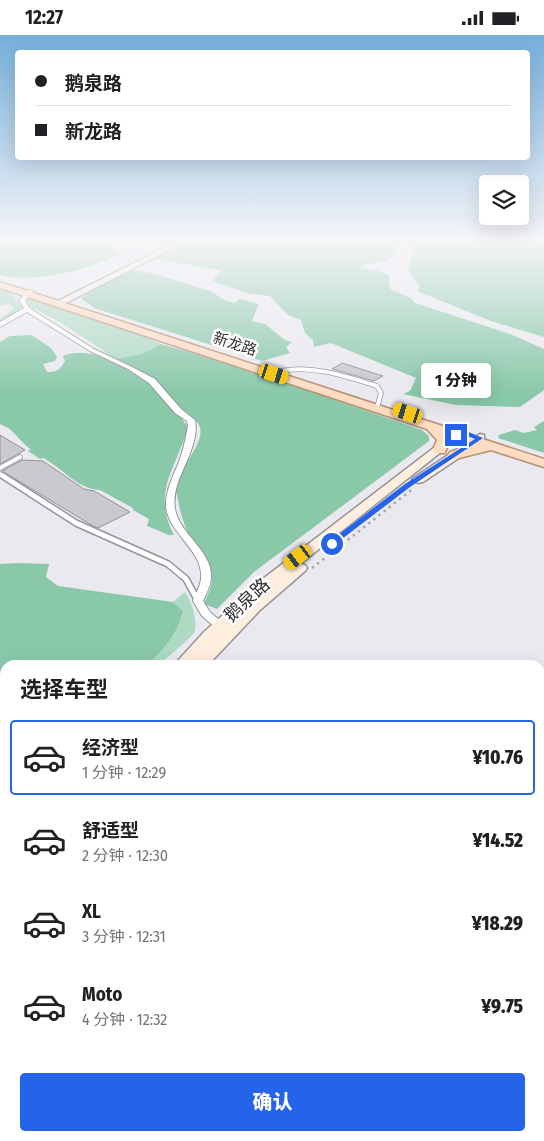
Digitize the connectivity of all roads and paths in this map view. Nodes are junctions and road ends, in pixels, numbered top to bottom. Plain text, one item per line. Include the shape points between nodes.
1 (29, 292) junction
2 (81, 292) edge
3 (62, 301) junction
4 (28, 309) junction
5 (0, 325) edge
6 (280, 371) junction
7 (378, 404) junction
8 (429, 425) junction
9 (458, 433) junction
10 (477, 440) junction
11 (498, 449) junction
12 (440, 450) junction
13 (454, 455) junction
14 (20, 457) dead end
15 (544, 458) edge
16 (544, 463) edge
17 (0, 467) edge
18 (0, 474) edge
19 (418, 485) dead end
20 (307, 571) dead end
21 (198, 601) junction
22 (220, 626) junction
23 (187, 660) edge
24 (203, 660) edge

1 - 3 main road, 新龙路
1 - 4 street via 22,300
1 - 8 main road, 新龙路
2 - 3 main road
3 - 6 main road, 新龙路
4 - 5 street
4 - 21 street via 92,350 152,381 178,411 191,420 185,456 171,491 171,510 181,533 205,567 207,579
6 - 7 main road, 新龙路
6 - 7 lane via 321,369 377,386 380,393
7 - 9 main road, 新龙路
8 - 9 main road, 新龙路
8 - 12 main road via 444,439
9 - 10 main road, 新龙路
9 - 12 main road, 鹅泉路
10 - 11 main road, 新龙路
10 - 13 main road, 鹅泉路
10 - 15 main road, 新龙路
11 - 13 main road via 472,449
11 - 16 main road, 新龙路
12 - 22 main road, 鹅泉路 via 273,575
13 - 24 main road, 鹅泉路 via 285,580
14 - 17 lane
18 - 21 lane via 76,523 168,564 186,579
19 - 20 path
21 - 22 street via 206,615
22 - 23 main road, 鹅泉路

